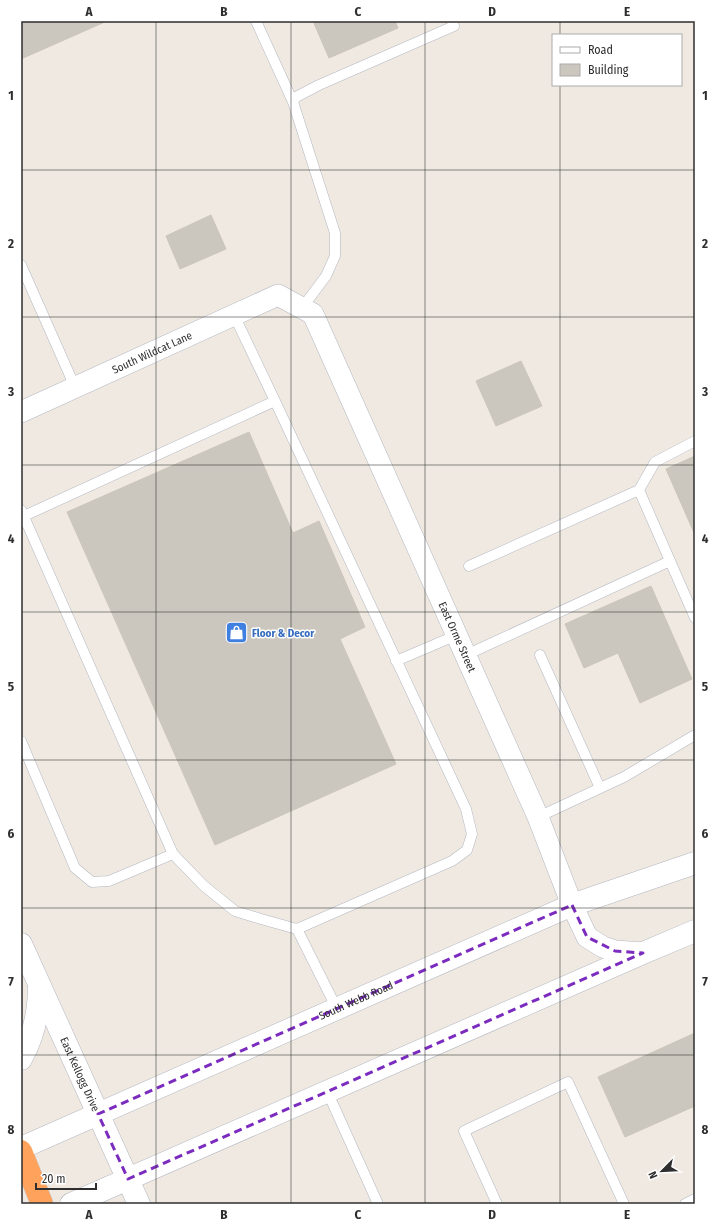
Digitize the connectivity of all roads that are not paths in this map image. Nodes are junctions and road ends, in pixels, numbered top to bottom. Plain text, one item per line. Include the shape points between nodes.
1 (256, 21) edge
2 (452, 21) edge
3 (293, 102) junction
4 (21, 265) edge
5 (284, 298) joint
6 (302, 308) junction
7 (234, 316) junction
8 (75, 387) junction
9 (275, 400) junction
10 (21, 412) edge
11 (695, 441) edge
12 (639, 490) junction
13 (22, 513) edge
14 (670, 561) junction
15 (469, 566) dead end
16 (695, 618) edge
17 (456, 635) junction
18 (466, 655) junction
19 (540, 655) dead end
20 (396, 661) junction
21 (695, 734) edge
22 (21, 741) edge
23 (600, 788) junction
24 (538, 817) junction
25 (173, 854) junction
26 (695, 863) edge
27 (572, 905) junction
28 (297, 929) junction
29 (695, 931) edge
30 (21, 944) edge
31 (643, 953) junction
32 (38, 982) junction
33 (336, 1009) junction
34 (22, 1057) edge
35 (327, 1091) junction
36 (98, 1114) junction
37 (21, 1148) edge
38 (21, 1151) edge
39 (128, 1179) junction
40 (695, 1199) edge
41 (42, 1204) edge
42 (72, 1204) edge
43 (139, 1204) edge
44 (378, 1204) edge
45 (497, 1204) edge
46 (624, 1204) edge
47 (685, 1204) edge

1 - 3 lane
2 - 3 lane via 454,26 319,85 296,97
3 - 6 lane via 335,233 335,256 326,276
4 - 8 lane
5 - 6 street, East Orme Street
5 - 7 street, South Wildcat Lane via 278,295
6 - 17 street, East Orme Street via 312,314
7 - 8 street, South Wildcat Lane
7 - 9 lane
8 - 10 street, South Wildcat Lane
9 - 13 lane
9 - 20 lane
11 - 12 lane via 655,462
12 - 14 lane
12 - 15 lane
13 - 25 lane
14 - 16 lane
14 - 18 lane
17 - 18 street, East Orme Street
17 - 20 lane
18 - 24 street, East Orme Street
19 - 23 lane
20 - 28 lane via 466,810 472,834 466,850 452,861
21 - 23 lane via 624,777
22 - 25 lane via 75,868 92,882 109,880
23 - 24 lane
24 - 27 street, East Orme Street
25 - 28 lane via 204,886 235,911
26 - 27 main road, South Webb Road
27 - 31 street, East Orme Street via 587,938 615,951
27 - 33 main road, South Webb Road
28 - 33 lane
29 - 31 main road
30 - 32 main road, East Kellogg Drive
31 - 35 main road
32 - 34 main road via 36,1022
32 - 36 main road, East Kellogg Drive
33 - 36 main road, South Webb Road
35 - 39 main road
35 - 44 lane
36 - 37 main road, South Webb Road
36 - 39 main road, East Kellogg Drive
38 - 41 highway
39 - 42 main road
39 - 43 main road, East Kellogg Drive
40 - 47 lane
45 - 46 lane via 464,1131 568,1082

